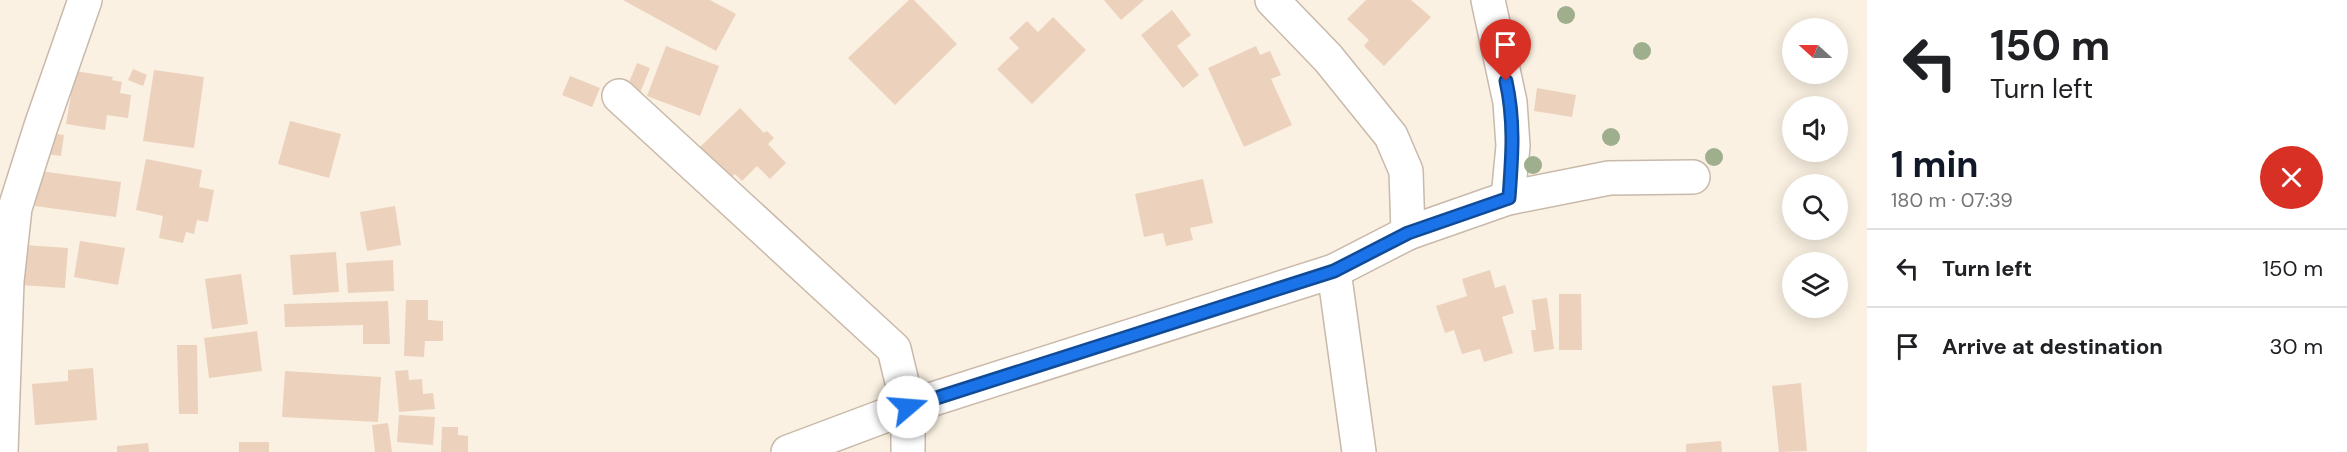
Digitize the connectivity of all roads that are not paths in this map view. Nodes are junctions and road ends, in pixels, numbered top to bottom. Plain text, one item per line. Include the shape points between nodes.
1 (85, 0) edge
2 (1272, 0) edge
3 (1488, 0) edge
4 (619, 96) dead end
5 (1693, 177) dead end
6 (1509, 198) junction
7 (1408, 233) junction
8 (1334, 271) junction
9 (908, 407) junction
10 (1, 452) edge
11 (788, 452) edge
12 (908, 452) edge
13 (1359, 452) edge

1 - 10 street via 15,208 7,281
2 - 7 street via 1328,58 1390,136 1406,171
3 - 6 street via 1510,102 1514,146
4 - 9 street via 894,349
5 - 6 street via 1609,178
6 - 7 street
7 - 8 street
8 - 9 street
8 - 13 street
9 - 11 street
9 - 12 street

